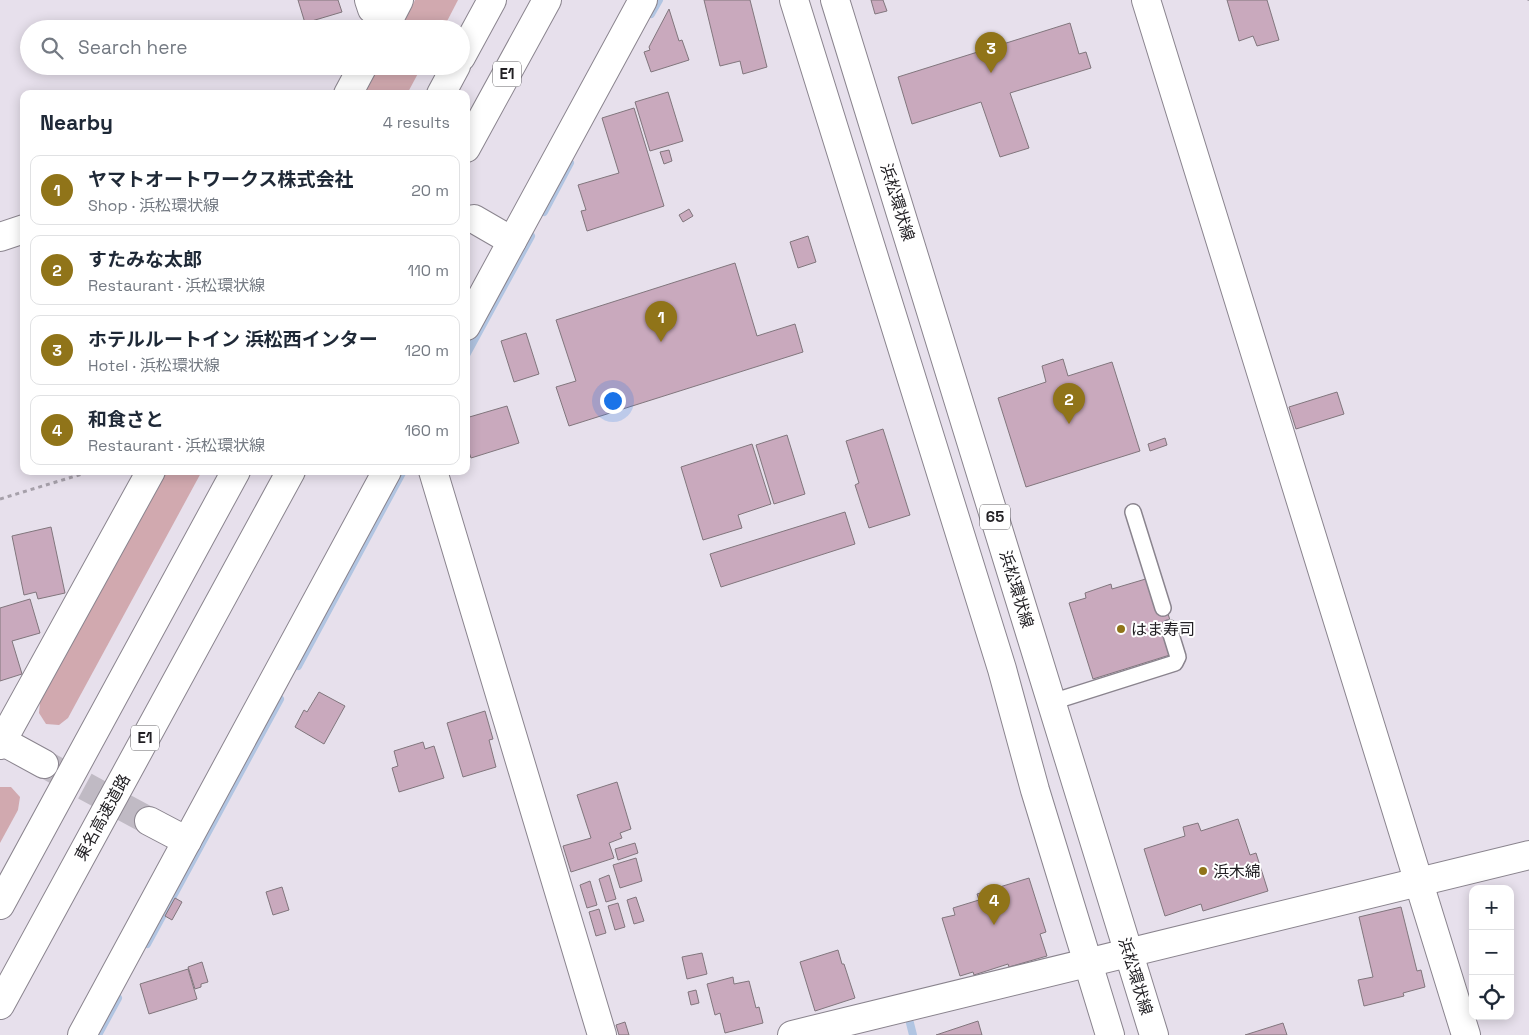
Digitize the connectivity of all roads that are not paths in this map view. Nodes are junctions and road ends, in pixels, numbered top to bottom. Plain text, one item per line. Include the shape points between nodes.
1 (369, 0) edge
2 (492, 0) edge
3 (547, 0) edge
4 (642, 0) edge
5 (794, 0) edge
6 (835, 0) edge
7 (1146, 0) edge
8 (391, 16) edge
9 (470, 40) edge
10 (358, 75) edge
11 (451, 75) edge
12 (350, 90) edge
13 (443, 90) edge
14 (470, 141) edge
15 (474, 219) dead end
16 (20, 230) edge
17 (0, 237) edge
18 (512, 241) junction
19 (470, 319) edge
20 (150, 475) edge
21 (234, 475) edge
22 (288, 475) edge
23 (385, 475) edge
24 (434, 475) edge
25 (1134, 512) dead end
26 (1163, 608) dead end
27 (1169, 628) dead end
28 (1052, 702) junction
29 (1, 742) edge
30 (44, 764) tunnel mouth
31 (150, 821) tunnel mouth
32 (187, 841) junction
33 (1529, 855) edge
34 (1419, 882) junction
35 (0, 905) edge
36 (1129, 952) junction
37 (1088, 962) junction
38 (0, 1005) edge
39 (82, 1035) edge
40 (602, 1035) edge
41 (792, 1035) edge
42 (1110, 1035) edge
43 (1154, 1035) edge
44 (1466, 1035) edge

1 - 8 main road via 372,9
2 - 9 main road
3 - 14 main road, E1
4 - 18 main road
5 - 37 main road, 65 via 1002,669
6 - 28 main road, 浜松環状線 / 65
7 - 34 main road
10 - 12 main road
11 - 13 main road
15 - 18 main road
16 - 17 main road
18 - 19 main road
20 - 29 main road
21 - 35 main road
22 - 38 main road, 東名高速道路 / E1
23 - 32 main road
24 - 40 main road
25 - 26 lane
27 - 28 lane via 1178,657 1175,663
28 - 36 main road, 浜松環状線 / 65
29 - 30 main road
31 - 32 main road
32 - 39 main road
33 - 34 main road
34 - 36 main road
34 - 44 main road
36 - 37 main road
36 - 43 main road, 浜松環状線 / 65
37 - 41 main road
37 - 42 main road, 65

